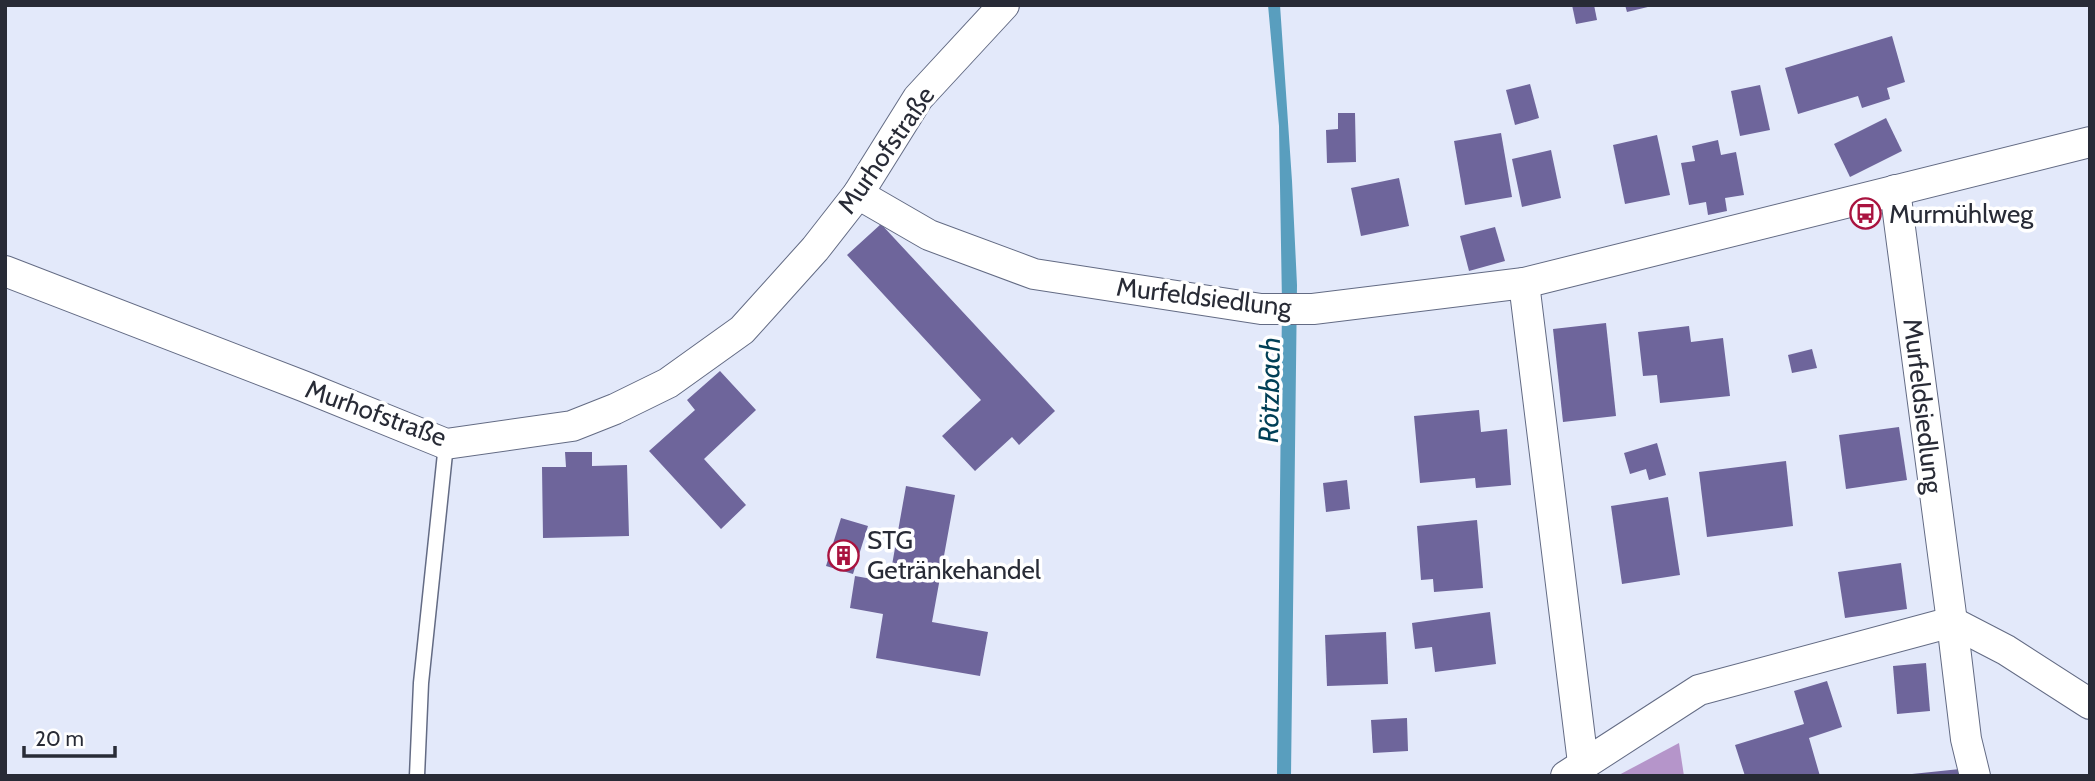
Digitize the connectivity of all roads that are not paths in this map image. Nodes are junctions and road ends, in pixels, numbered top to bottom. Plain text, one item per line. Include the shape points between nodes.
1 (1004, 5) edge
2 (2090, 142) edge
3 (1895, 190) junction
4 (858, 194) junction
5 (5, 271) edge
6 (1524, 283) junction
7 (446, 444) junction
8 (1952, 622) junction
9 (2090, 704) edge
10 (1575, 769) edge
11 (417, 776) edge
12 (1975, 776) edge

1 - 4 street, Murhofstraße via 918,98
2 - 3 street, Murfeldsiedlung
3 - 6 street, Murfeldsiedlung
3 - 8 street, Murfeldsiedlung
4 - 6 street, Murfeldsiedlung via 929,235 1034,274 1261,309 1313,309
4 - 7 street, Murhofstraße via 741,330 668,383 572,426
5 - 7 street, Murhofstraße
6 - 10 street
7 - 11 lane via 421,683
8 - 9 street via 2006,650
8 - 10 street via 1699,690
8 - 12 street, Murfeldsiedlung

